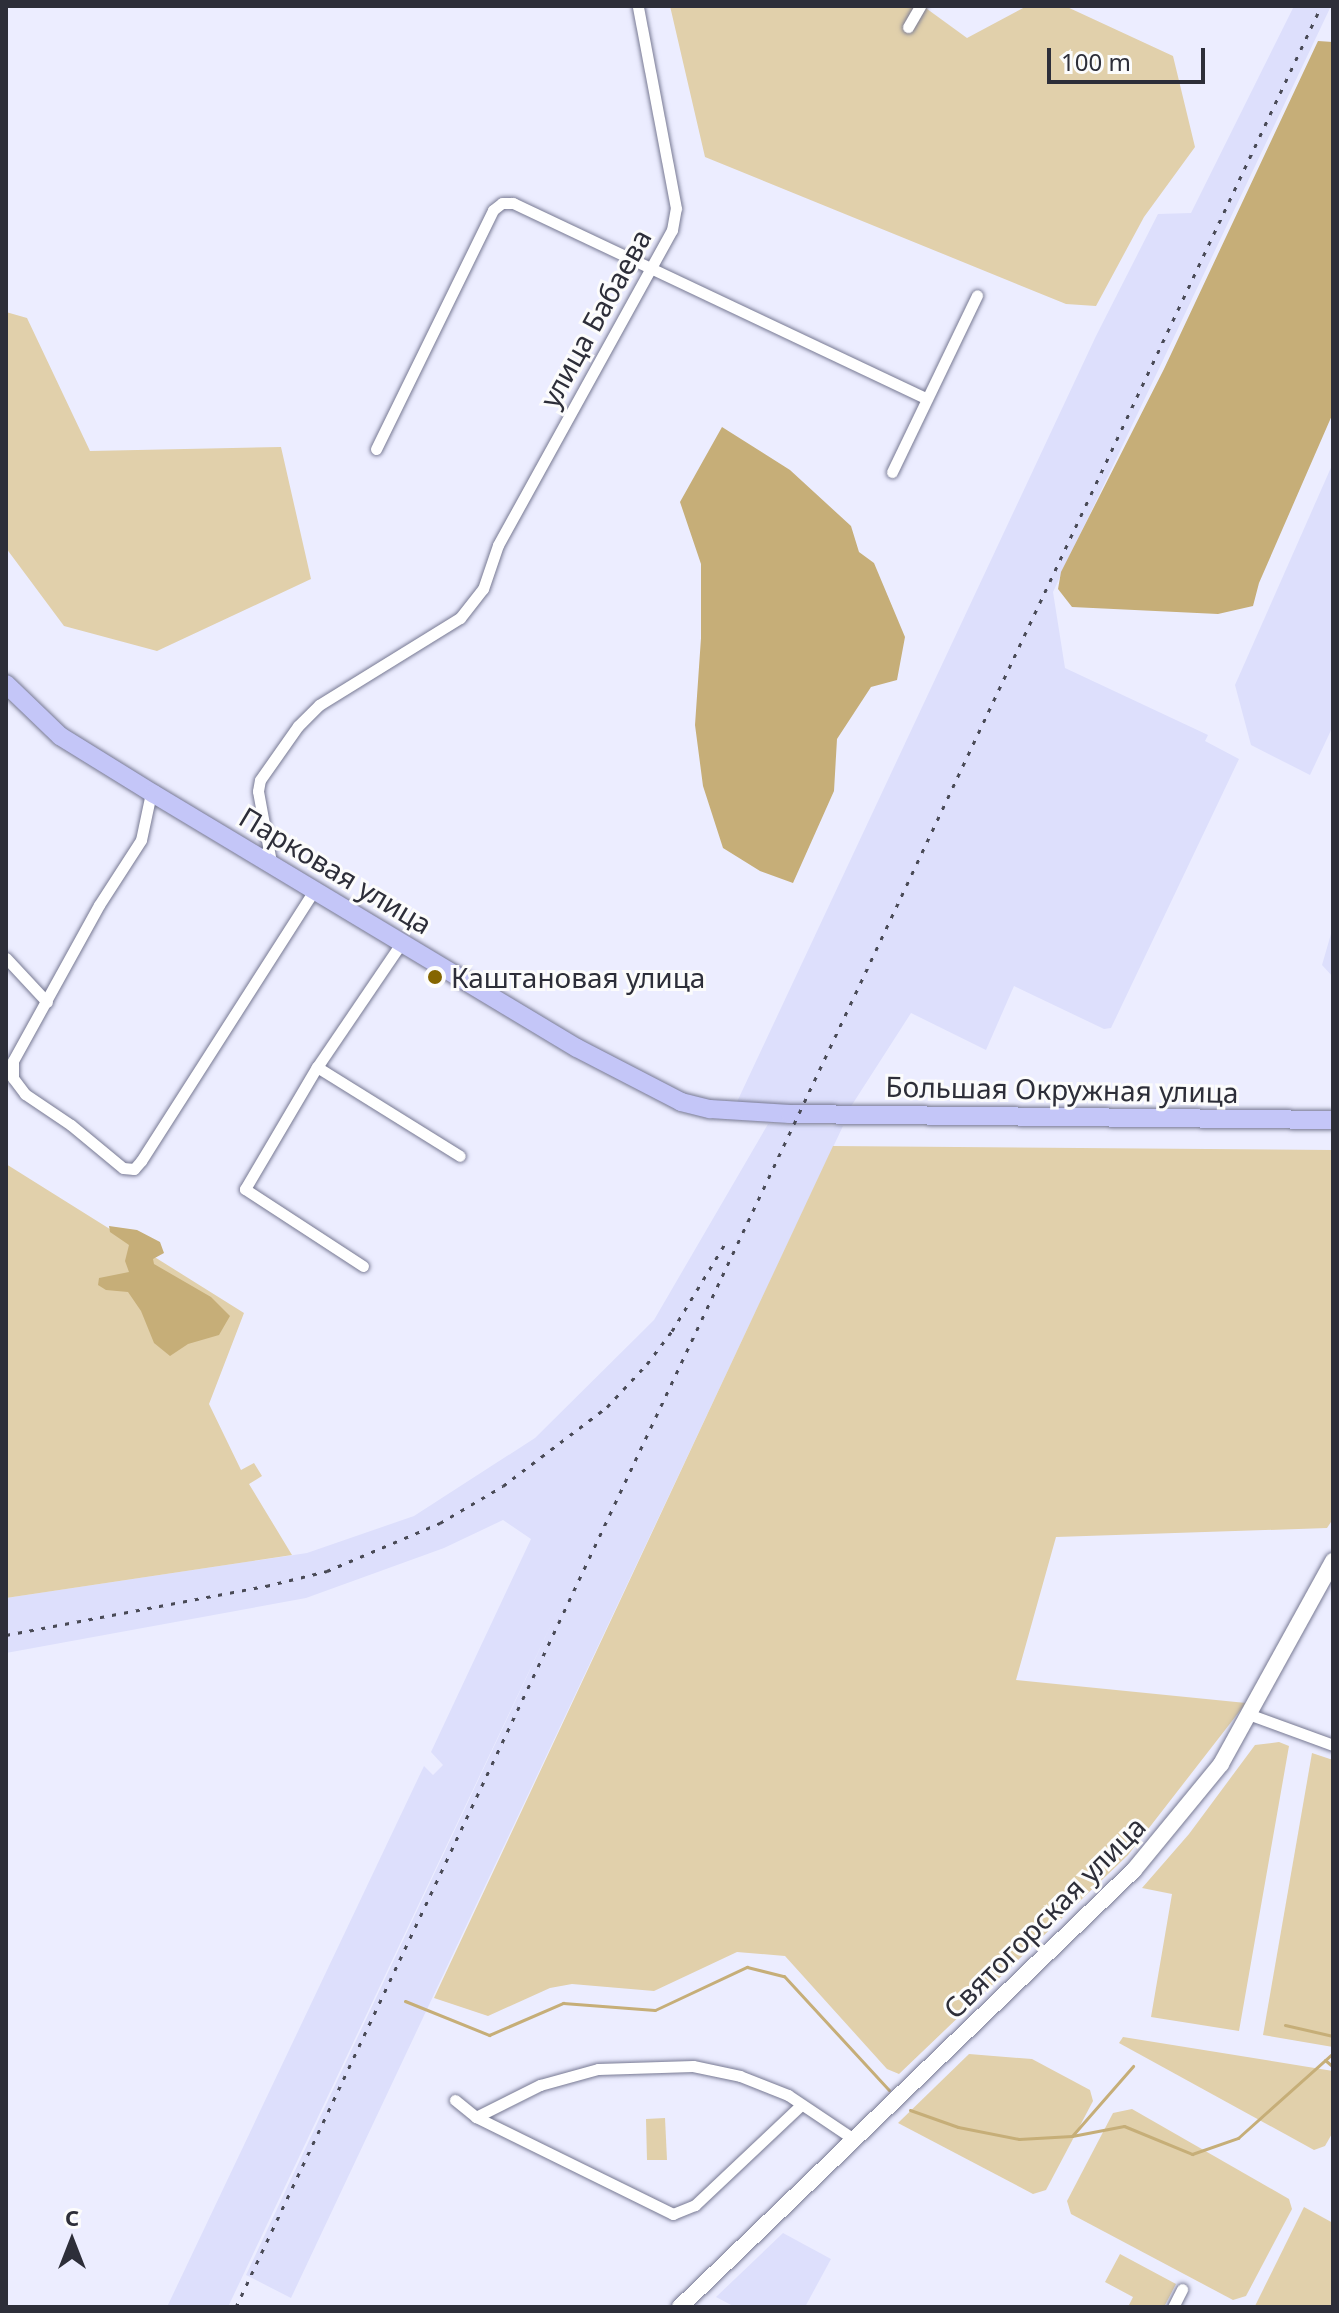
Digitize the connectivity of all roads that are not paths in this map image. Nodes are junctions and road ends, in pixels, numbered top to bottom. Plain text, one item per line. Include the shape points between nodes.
1 (638, 6) edge
2 (920, 6) edge
3 (908, 27) dead end
4 (650, 268) junction
5 (977, 295) dead end
6 (926, 398) junction
7 (376, 449) dead end
8 (892, 472) dead end
9 (6, 684) edge
10 (151, 793) junction
11 (271, 862) junction
12 (315, 889) junction
13 (402, 942) junction
14 (6, 958) edge
15 (47, 1002) junction
16 (317, 1067) junction
17 (790, 1114) joint
18 (1333, 1120) edge
19 (460, 1156) dead end
20 (363, 1266) dead end
21 (1333, 1561) edge
22 (1251, 1715) junction
23 (1333, 1745) edge
24 (455, 2100) dead end
25 (801, 2105) junction
26 (476, 2117) junction
27 (855, 2140) junction
28 (1182, 2289) dead end
29 (680, 2307) edge
30 (1173, 2307) edge

1 - 4 street, улица Бабаева via 676,208 672,230
2 - 3 street
4 - 6 street
4 - 7 street via 513,203 502,203 493,210
4 - 11 street, улица Бабаева via 498,545 483,589 460,618 319,705 260,780
5 - 6 street
6 - 8 street
9 - 10 main road, Парковая улица via 60,736
10 - 11 main road, Парковая улица
10 - 15 street via 141,840
11 - 12 main road, Парковая улица
12 - 13 main road, Парковая улица
12 - 15 street via 134,1169 123,1168 25,1094 13,1078 13,1061
13 - 16 street
13 - 17 main road, Парковая улица via 656,1092 710,1109
14 - 15 street
16 - 19 street
16 - 20 street via 245,1189
17 - 18 main road, Большая Окружная улица
21 - 22 street, Святогорская улица
22 - 23 street
22 - 27 street, Святогорская улица via 1221,1764 1134,1870
24 - 26 street
25 - 26 street via 740,2076 693,2066 598,2069 540,2085
25 - 26 street via 695,2205 673,2214
25 - 27 street
27 - 29 street, Святогорская улица
28 - 30 street

